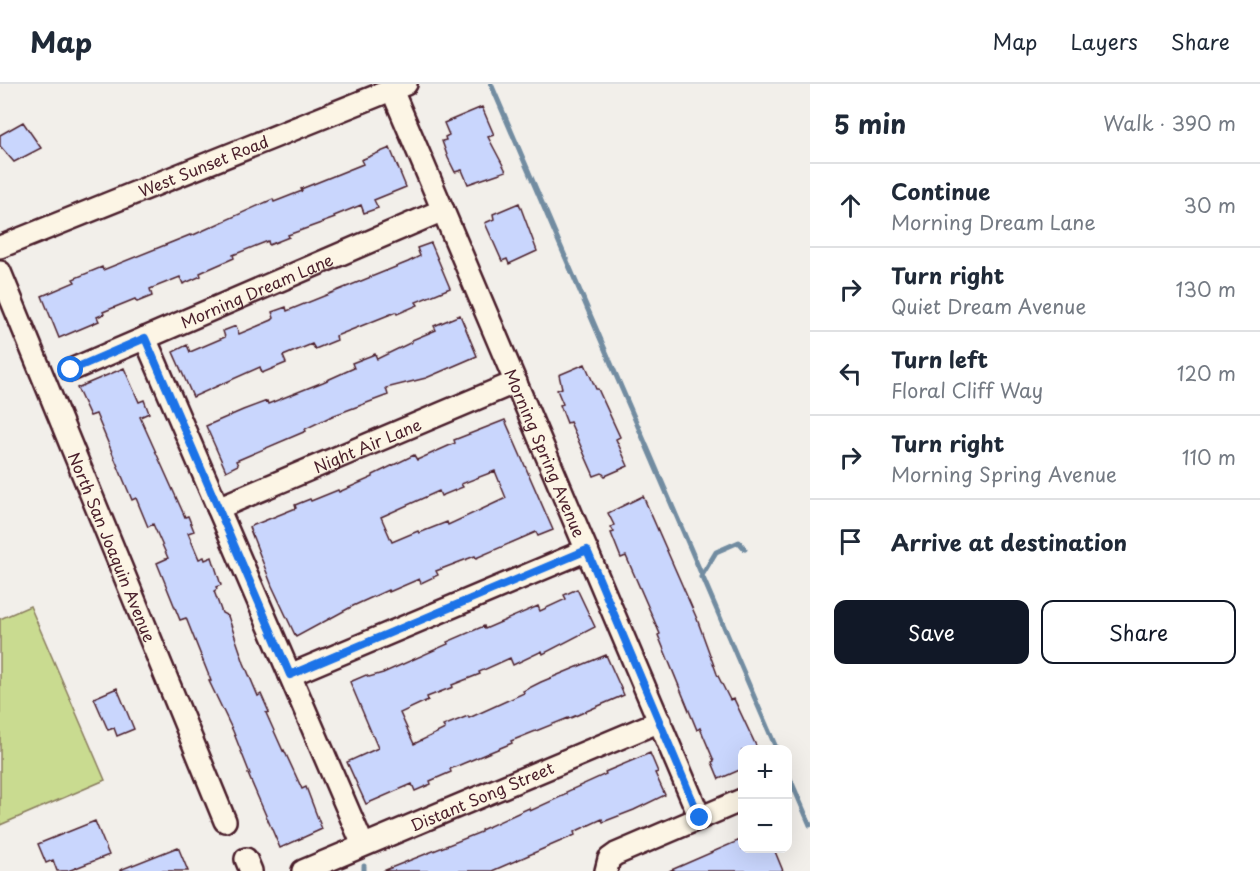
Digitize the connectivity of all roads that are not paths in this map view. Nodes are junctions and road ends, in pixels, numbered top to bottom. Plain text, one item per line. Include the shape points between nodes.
1 (398, 87) edge
2 (443, 210) junction
3 (0, 247) edge
4 (0, 272) edge
5 (145, 338) junction
6 (71, 370) dead end
7 (516, 382) junction
8 (218, 508) junction
9 (587, 550) junction
10 (290, 675) junction
11 (660, 721) junction
12 (738, 802) edge
13 (700, 818) junction
14 (225, 821) dead end
15 (363, 845) junction
16 (303, 871) edge
17 (606, 871) edge

1 - 2 street, Morning Spring Avenue
1 - 3 street, West Sunset Road
2 - 5 street, Morning Dream Lane
2 - 7 street, Morning Spring Avenue
4 - 14 street, North San Joaquin Avenue
5 - 6 street, Morning Dream Lane
5 - 8 street
7 - 8 street, Night Air Lane
7 - 9 street, Morning Spring Avenue
8 - 10 street
9 - 10 street
9 - 11 street, Morning Spring Avenue
10 - 15 street
11 - 13 street, Morning Spring Avenue
11 - 15 street, Distant Song Street
12 - 13 street
13 - 17 street via 616,854 609,859
15 - 16 street, Distant Song Street

